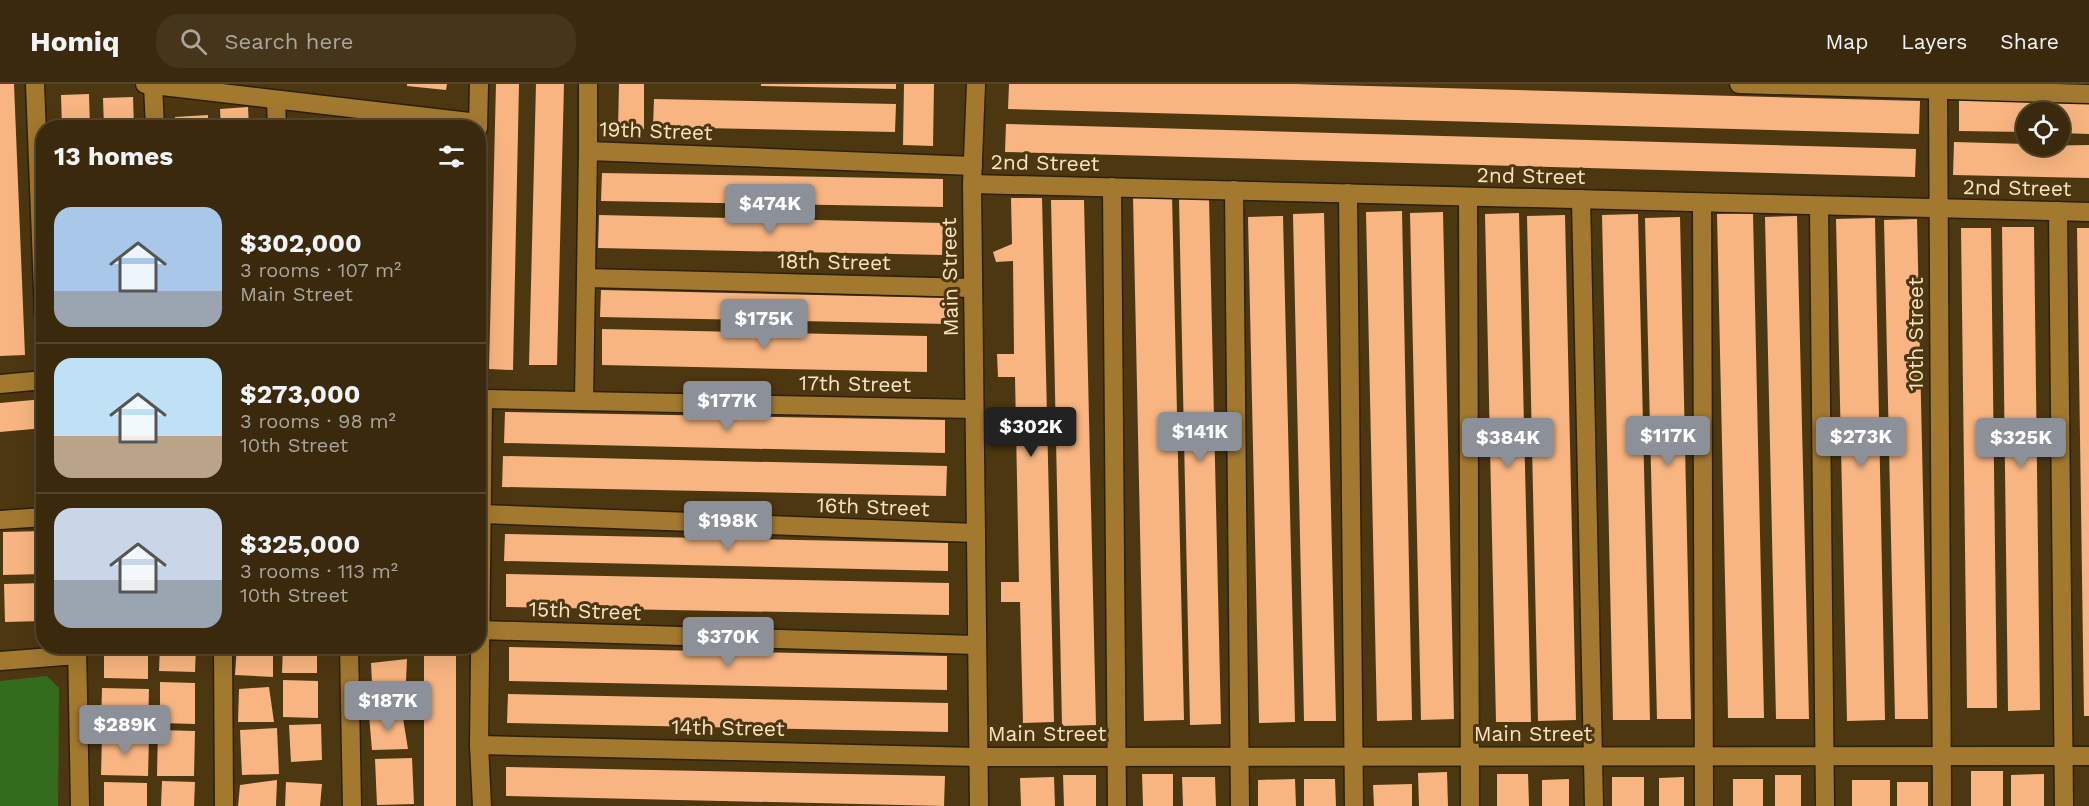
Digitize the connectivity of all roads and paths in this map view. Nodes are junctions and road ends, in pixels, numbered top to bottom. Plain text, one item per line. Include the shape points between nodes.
1 (35, 84) edge
2 (478, 84) edge
3 (588, 84) edge
4 (976, 84) edge
5 (1739, 84) edge
6 (149, 85) edge
7 (1938, 91) junction
8 (2089, 94) edge
9 (276, 100) junction
10 (36, 120) edge
11 (154, 120) edge
12 (277, 120) edge
13 (438, 120) edge
14 (478, 120) edge
15 (588, 151) junction
16 (973, 175) junction
17 (1112, 187) junction
18 (1234, 190) junction
19 (1347, 193) junction
20 (1468, 197) junction
21 (1581, 199) junction
22 (1702, 203) junction
23 (1819, 206) junction
24 (1937, 209) junction
25 (2058, 211) junction
26 (2089, 212) edge
27 (586, 278) junction
28 (973, 288) junction
29 (36, 381) edge
30 (0, 384) edge
31 (486, 395) edge
32 (584, 401) junction
33 (974, 409) junction
34 (486, 514) edge
35 (36, 518) edge
36 (0, 520) edge
37 (975, 533) junction
38 (486, 630) edge
39 (976, 645) junction
40 (54, 654) edge
41 (77, 654) edge
42 (223, 654) edge
43 (349, 654) edge
44 (480, 654) edge
45 (0, 661) edge
46 (478, 745) junction
47 (1469, 756) junction
48 (1593, 756) junction
49 (1704, 756) junction
50 (1824, 756) junction
51 (1941, 756) junction
52 (2063, 756) junction
53 (2089, 756) edge
54 (977, 757) junction
55 (1116, 757) junction
56 (1239, 757) junction
57 (1353, 757) junction
58 (80, 806) edge
59 (224, 806) edge
60 (352, 806) edge
61 (482, 806) edge
62 (979, 806) edge
63 (1117, 806) edge
64 (1240, 806) edge
65 (1354, 806) edge
66 (1470, 806) edge
67 (1594, 806) edge
68 (1704, 806) edge
69 (1826, 806) edge
70 (1942, 806) edge
71 (2064, 806) edge

1 - 10 street
2 - 14 street
3 - 15 street
4 - 16 street, Main Street
5 - 7 street
6 - 9 street
6 - 11 street
7 - 8 street
7 - 24 street, 10th Street
9 - 12 street
9 - 13 street
15 - 16 street, 19th Street
15 - 27 street, 19th Street
16 - 17 street, 2nd Street
16 - 28 street, Main Street
17 - 18 street, 2nd Street
17 - 55 street
18 - 19 street, 2nd Street
18 - 56 street
19 - 20 street, 2nd Street
19 - 57 street
20 - 21 street, 2nd Street
20 - 47 street
21 - 22 street, 2nd Street
21 - 48 street
22 - 23 street, 2nd Street
22 - 49 street
23 - 24 street, 2nd Street
23 - 50 street
24 - 25 street, 2nd Street
24 - 51 street, 10th Street
25 - 26 street, 2nd Street
25 - 52 street
27 - 28 street, 18th Street
27 - 32 street, 19th Street
28 - 33 street, Main Street
29 - 30 street
31 - 32 street, 17th Street
32 - 33 street, 17th Street
33 - 37 street, Main Street
34 - 37 street, 16th Street
35 - 36 street
37 - 39 street, Main Street
38 - 39 street, 15th Street
39 - 54 street, Main Street
40 - 45 street
41 - 58 street
42 - 59 street
43 - 60 street
44 - 46 street
46 - 54 street, 14th Street
46 - 61 street
47 - 48 street, Main Street
47 - 57 street, Main Street
47 - 66 street
48 - 49 street, Main Street
48 - 67 street
49 - 50 street, Main Street
49 - 68 street
50 - 51 street, Main Street
50 - 69 street
51 - 52 street, Main Street
51 - 70 street, 10th Street
52 - 53 street, Main Street
52 - 71 street
54 - 55 street, Main Street
54 - 62 street, Main Street
55 - 56 street, Main Street
55 - 63 street
56 - 57 street, Main Street
56 - 64 street
57 - 65 street

